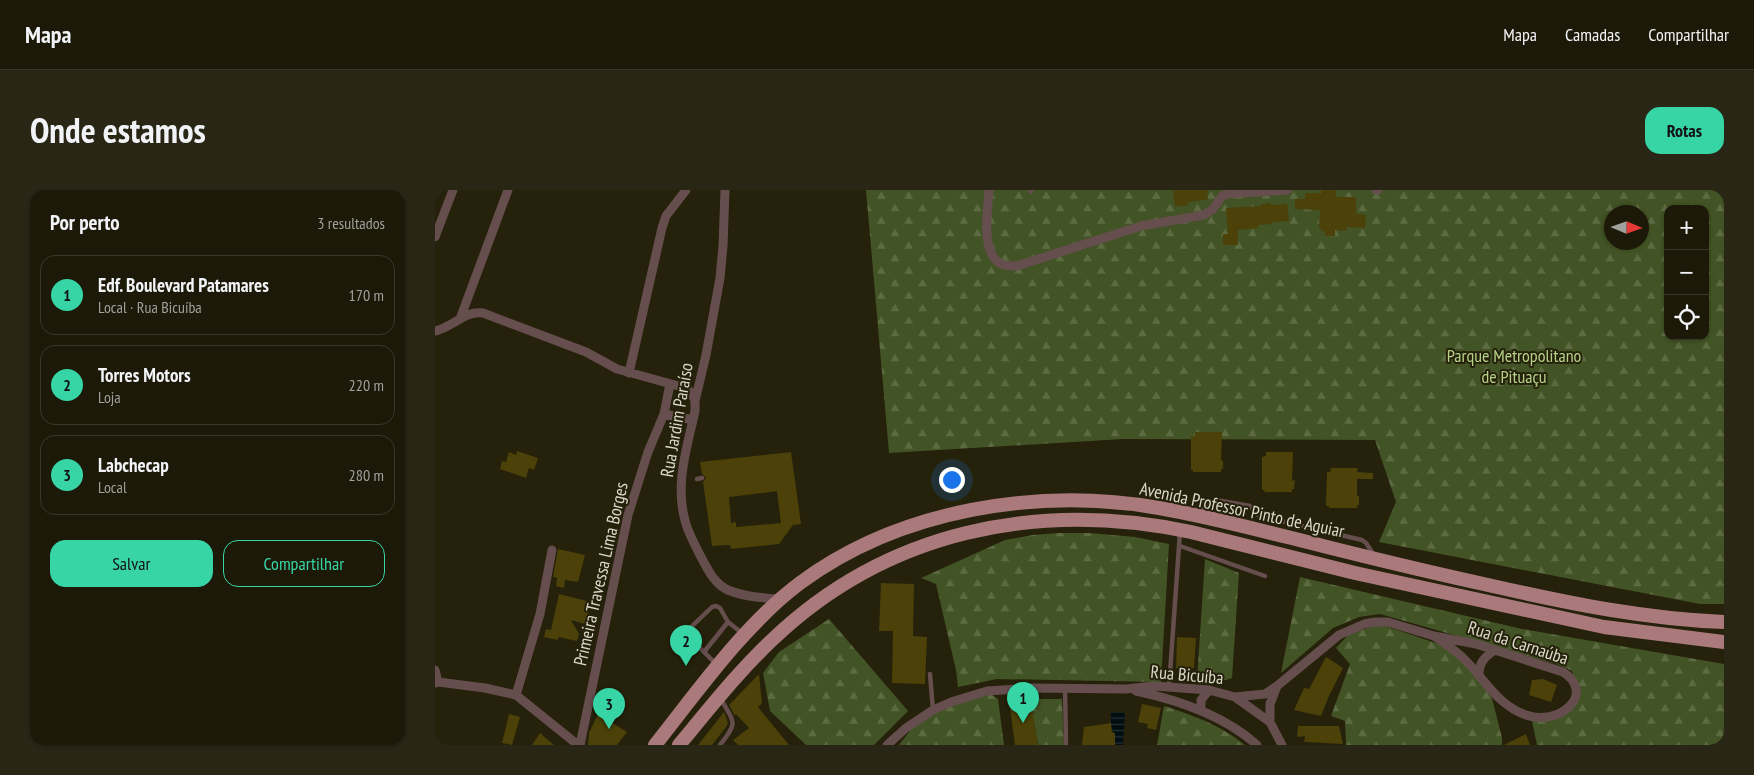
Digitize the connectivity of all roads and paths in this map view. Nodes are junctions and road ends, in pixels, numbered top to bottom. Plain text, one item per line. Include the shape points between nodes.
1 (453, 190) edge
2 (508, 190) edge
3 (686, 190) edge
4 (725, 190) edge
5 (989, 190) edge
6 (1287, 190) edge
7 (435, 237) edge
8 (460, 319) junction
9 (435, 331) edge
10 (629, 373) junction
11 (670, 384) junction
12 (695, 401) junction
13 (664, 414) junction
14 (693, 420) junction
15 (1195, 515) junction
16 (1181, 530) junction
17 (1180, 546) junction
18 (552, 550) dead end
19 (1376, 559) junction
20 (1265, 576) dead end
21 (781, 599) junction
22 (728, 622) junction
23 (1724, 622) edge
24 (745, 635) junction
25 (1433, 636) junction
26 (1724, 642) edge
27 (1495, 650) junction
28 (703, 652) junction
29 (719, 666) junction
30 (435, 670) edge
31 (930, 674) dead end
32 (1479, 675) junction
33 (437, 682) edge
34 (1169, 686) junction
35 (1277, 686) junction
36 (1065, 688) junction
37 (1126, 689) junction
38 (1209, 690) junction
39 (516, 696) junction
40 (720, 696) junction
41 (1235, 697) junction
42 (933, 710) junction
43 (1201, 711) junction
44 (1270, 722) junction
45 (1278, 736) junction
46 (891, 743) edge
47 (579, 745) edge
48 (655, 745) edge
49 (679, 745) edge
50 (719, 745) edge
51 (1066, 745) edge
52 (1257, 745) edge
53 (1275, 745) edge
54 (1282, 745) edge

1 - 7 street
2 - 8 street
3 - 10 street via 662,228
4 - 12 street, Rua Jardim Paraíso via 720,278
5 - 6 street via 987,224 990,248 994,257 1007,266 1017,266 1141,226 1204,215 1227,194
8 - 9 street
8 - 10 street via 476,312 483,313 586,352
10 - 11 street
11 - 12 street via 688,389
11 - 13 street, Primeira Travessa Lima Borges
12 - 14 street, Rua Jardim Paraíso
13 - 14 street
13 - 47 street, Primeira Travessa Lima Borges via 628,515
14 - 21 street, Rua Jardim Paraíso via 681,484 686,523 702,559 714,580 729,590
15 - 19 main road, Avenida Professor Pinto de Aguiar
15 - 19 lane via 1216,500 1250,506 1259,516 1366,542
15 - 21 main road, Avenida Professor Pinto de Aguiar via 1084,501 1016,503 960,513 875,539 824,567
16 - 17 lane
16 - 26 main road, Avenida Professor Pinto de Aguiar via 1392,582 1604,628
16 - 40 main road, Avenida Professor Pinto de Aguiar via 1123,521 1051,520 981,530 911,551 851,580 806,612 773,638
17 - 20 lane
17 - 34 lane
18 - 39 street via 540,614
19 - 23 main road, Avenida Professor Pinto de Aguiar via 1607,610
21 - 24 main road, Avenida Professor Pinto de Aguiar
22 - 24 lane
22 - 28 lane
22 - 28 lane via 716,606 688,630 690,638
24 - 29 main road, Avenida Professor Pinto de Aguiar
25 - 27 street, Rua da Carnaúba
25 - 32 street, Rua da Carnaúba via 1458,653
25 - 35 street, Rua da Carnaúba via 1387,622 1364,624 1339,635
27 - 32 street via 1483,660
27 - 32 street, Rua da Carnaúba via 1570,677 1575,691 1570,707 1553,716 1524,714 1502,702
28 - 29 lane
29 - 48 main road, Avenida Professor Pinto de Aguiar
30 - 33 street
31 - 42 lane
33 - 39 street
34 - 37 street, Rua Bicuíba
34 - 38 street, Rua Bicuíba
35 - 41 street, Rua da Carnaúba via 1259,695
35 - 44 street via 1269,704
36 - 37 street, Rua Bicuíba
36 - 42 street, Rua Bicuíba via 987,691
36 - 51 lane
37 - 43 street, Rua Bicuíba
38 - 41 street, Rua Bicuíba
38 - 43 street via 1201,700
39 - 47 street
40 - 49 main road, Avenida Professor Pinto de Aguiar
40 - 50 lane via 733,725
41 - 44 street, Rua Bicuíba
42 - 46 street, Rua Bicuíba via 916,720
43 - 52 street, Rua Bicuíba via 1239,731
44 - 45 street, Rua Bicuíba
45 - 53 street
45 - 54 street, Rua Bicuíba

